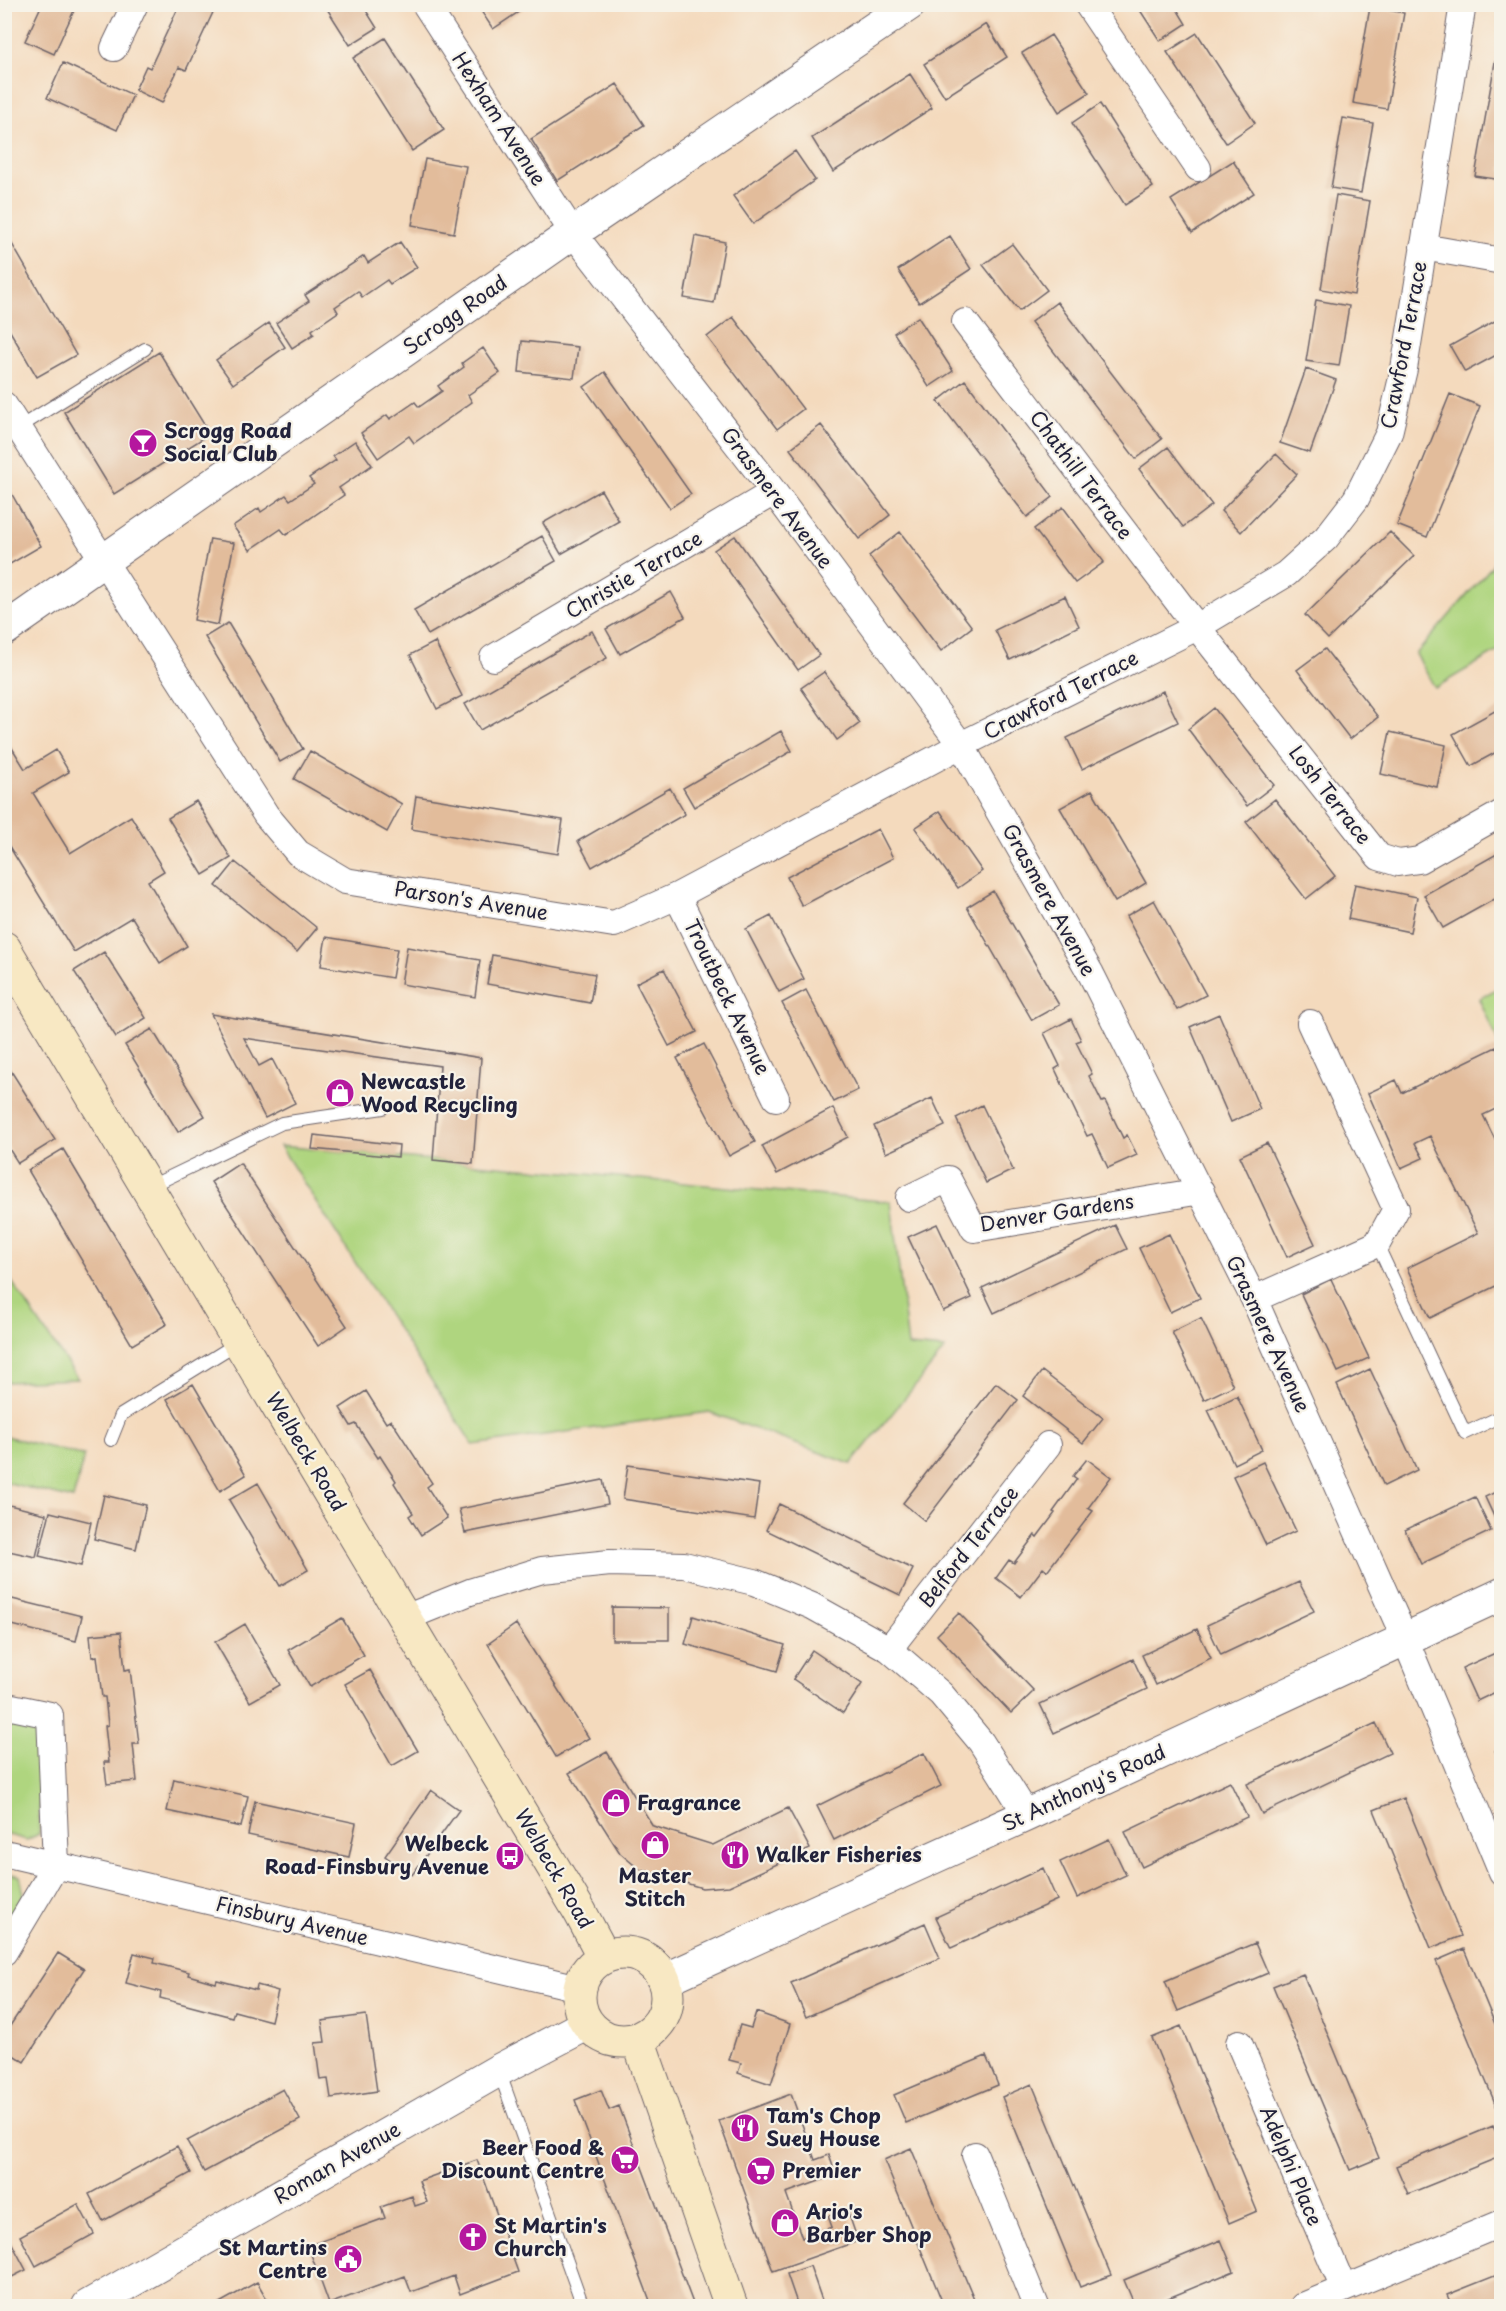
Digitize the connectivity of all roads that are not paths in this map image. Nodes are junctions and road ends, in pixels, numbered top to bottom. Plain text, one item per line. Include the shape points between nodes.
1 (135, 4) edge
2 (425, 4) edge
3 (910, 4) edge
4 (1087, 4) edge
5 (1463, 4) edge
6 (114, 48) dead end
7 (1198, 168) dead end
8 (573, 233) junction
9 (1423, 247) junction
10 (1502, 261) edge
11 (965, 322) dead end
12 (145, 349) dead end
13 (4, 405) edge
14 (18, 428) junction
15 (774, 492) junction
16 (103, 560) junction
17 (1197, 627) junction
18 (4, 630) edge
19 (493, 658) dead end
20 (961, 745) junction
21 (1502, 813) edge
22 (677, 896) junction
23 (4, 948) edge
24 (1310, 1023) dead end
25 (776, 1098) dead end
26 (383, 1108) dead end
27 (147, 1188) junction
28 (1200, 1191) junction
29 (909, 1198) dead end
30 (1377, 1244) junction
31 (1254, 1299) junction
32 (240, 1342) junction
33 (1502, 1416) edge
34 (111, 1440) dead end
35 (1048, 1445) dead end
36 (1502, 1594) edge
37 (405, 1618) junction
38 (1405, 1639) junction
39 (889, 1649) junction
40 (4, 1710) edge
41 (1027, 1815) junction
42 (4, 1853) edge
43 (56, 1865) junction
44 (1502, 1872) edge
45 (4, 1952) edge
46 (604, 1957) junction
47 (664, 1980) junction
48 (579, 1988) junction
49 (587, 2024) junction
50 (638, 2039) junction
51 (1239, 2043) dead end
52 (499, 2070) junction
53 (975, 2155) dead end
54 (1502, 2223) edge
55 (1344, 2289) junction
56 (88, 2307) edge
57 (583, 2307) edge
58 (731, 2307) edge
59 (1036, 2307) edge
60 (1302, 2307) edge

1 - 6 street
2 - 8 street, Hexham Avenue
3 - 8 street, Scrogg Road
4 - 7 street
5 - 9 street, Crawford Terrace
8 - 15 street, Grasmere Avenue
8 - 16 street, Scrogg Road
9 - 10 street
9 - 17 street, Crawford Terrace via 1404,369 1389,433 1356,499 1326,538 1286,574
11 - 17 street, Chathill Terrace
12 - 14 lane
13 - 14 street, Parson's Avenue
14 - 16 street, Parson's Avenue
15 - 19 street, Christie Terrace
15 - 20 street, Grasmere Avenue
16 - 18 street, Scrogg Road
16 - 22 street, Parson's Avenue via 266,815 298,853 345,881 614,924
17 - 20 street, Crawford Terrace
17 - 21 street, Losh Terrace via 1379,857 1398,863 1419,860
20 - 22 street, Parson's Avenue
20 - 28 street, Grasmere Avenue via 1090,974
22 - 25 street, Troutbeck Avenue
23 - 27 main road, Welbeck Road
24 - 30 street via 1396,1209
26 - 27 lane via 282,1123
27 - 32 main road, Welbeck Road
28 - 29 street, Denver Gardens via 974,1229 948,1179
28 - 31 street, Grasmere Avenue
30 - 31 street
30 - 33 lane via 1466,1433
31 - 38 street, Grasmere Avenue
32 - 34 lane via 121,1415
32 - 37 main road, Welbeck Road
35 - 39 street, Belford Terrace
36 - 38 street, St Anthony's Road
37 - 39 street via 470,1592 542,1570 610,1563 684,1565 754,1582 812,1606
37 - 46 main road, Welbeck Road
38 - 41 street, St Anthony's Road
38 - 44 street, Grasmere Avenue
39 - 41 street via 941,1694 981,1742
40 - 43 street via 7,1706 50,1714
41 - 47 street, St Anthony's Road
42 - 43 street, Finsbury Avenue
43 - 45 street
43 - 48 street, Finsbury Avenue
46 - 47 main road via 632,1953 657,1968
46 - 48 main road via 588,1970
47 - 50 main road via 664,2015 658,2025
48 - 49 main road via 581,2013
49 - 50 main road via 605,2038
49 - 52 street, Roman Avenue
50 - 58 main road
51 - 55 street, Adelphi Place
52 - 56 street, Roman Avenue
52 - 57 lane
53 - 59 street
54 - 55 street
55 - 60 street

